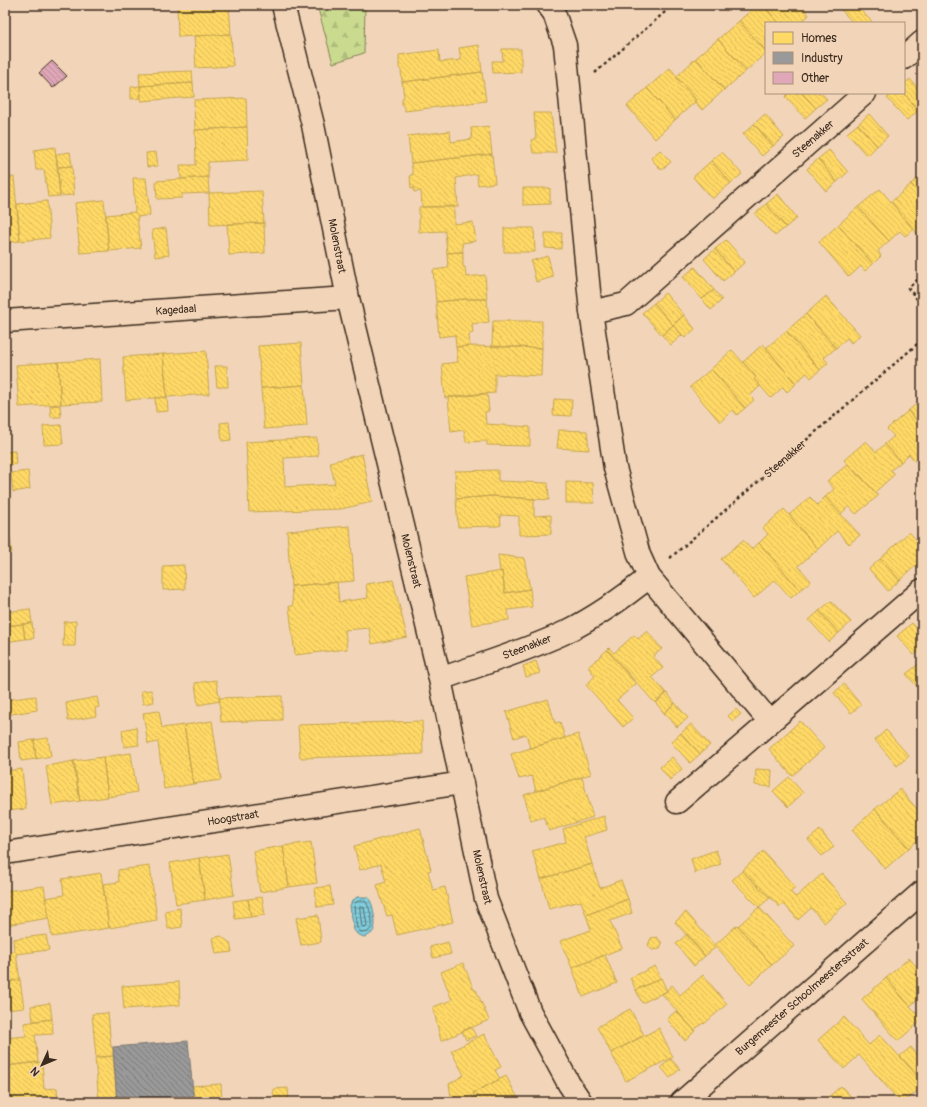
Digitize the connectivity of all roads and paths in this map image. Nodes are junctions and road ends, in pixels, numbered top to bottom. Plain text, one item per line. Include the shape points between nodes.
1 (283, 5) edge
2 (548, 5) edge
3 (673, 5) edge
4 (922, 42) edge
5 (905, 57) edge
6 (570, 94) junction
7 (864, 94) edge
8 (922, 276) edge
9 (348, 298) junction
10 (922, 305) edge
11 (591, 312) junction
12 (5, 321) edge
13 (922, 340) edge
14 (648, 578) junction
15 (922, 590) edge
16 (440, 679) junction
17 (770, 722) junction
18 (462, 783) junction
19 (677, 802) dead end
20 (5, 853) edge
21 (922, 892) edge
22 (581, 1102) edge
23 (682, 1102) edge

1 - 9 street, Molenstraat via 313,125
2 - 6 street via 554,13 566,45
3 - 6 path
4 - 5 street
6 - 11 street
7 - 11 street, Steenakker via 626,304
8 - 10 path via 908,288
9 - 12 street, Kagedaal
9 - 16 street, Molenstraat
11 - 14 street via 615,468 639,555
13 - 14 path, Steenakker
14 - 16 street, Steenakker via 616,603 567,631 525,650
14 - 17 street
15 - 17 street
16 - 18 street, Molenstraat
17 - 19 street
18 - 20 street, Hoogstraat
18 - 22 street, Molenstraat via 486,899 530,1012
21 - 23 street, Burgemeester Schoolmeestersstraat

